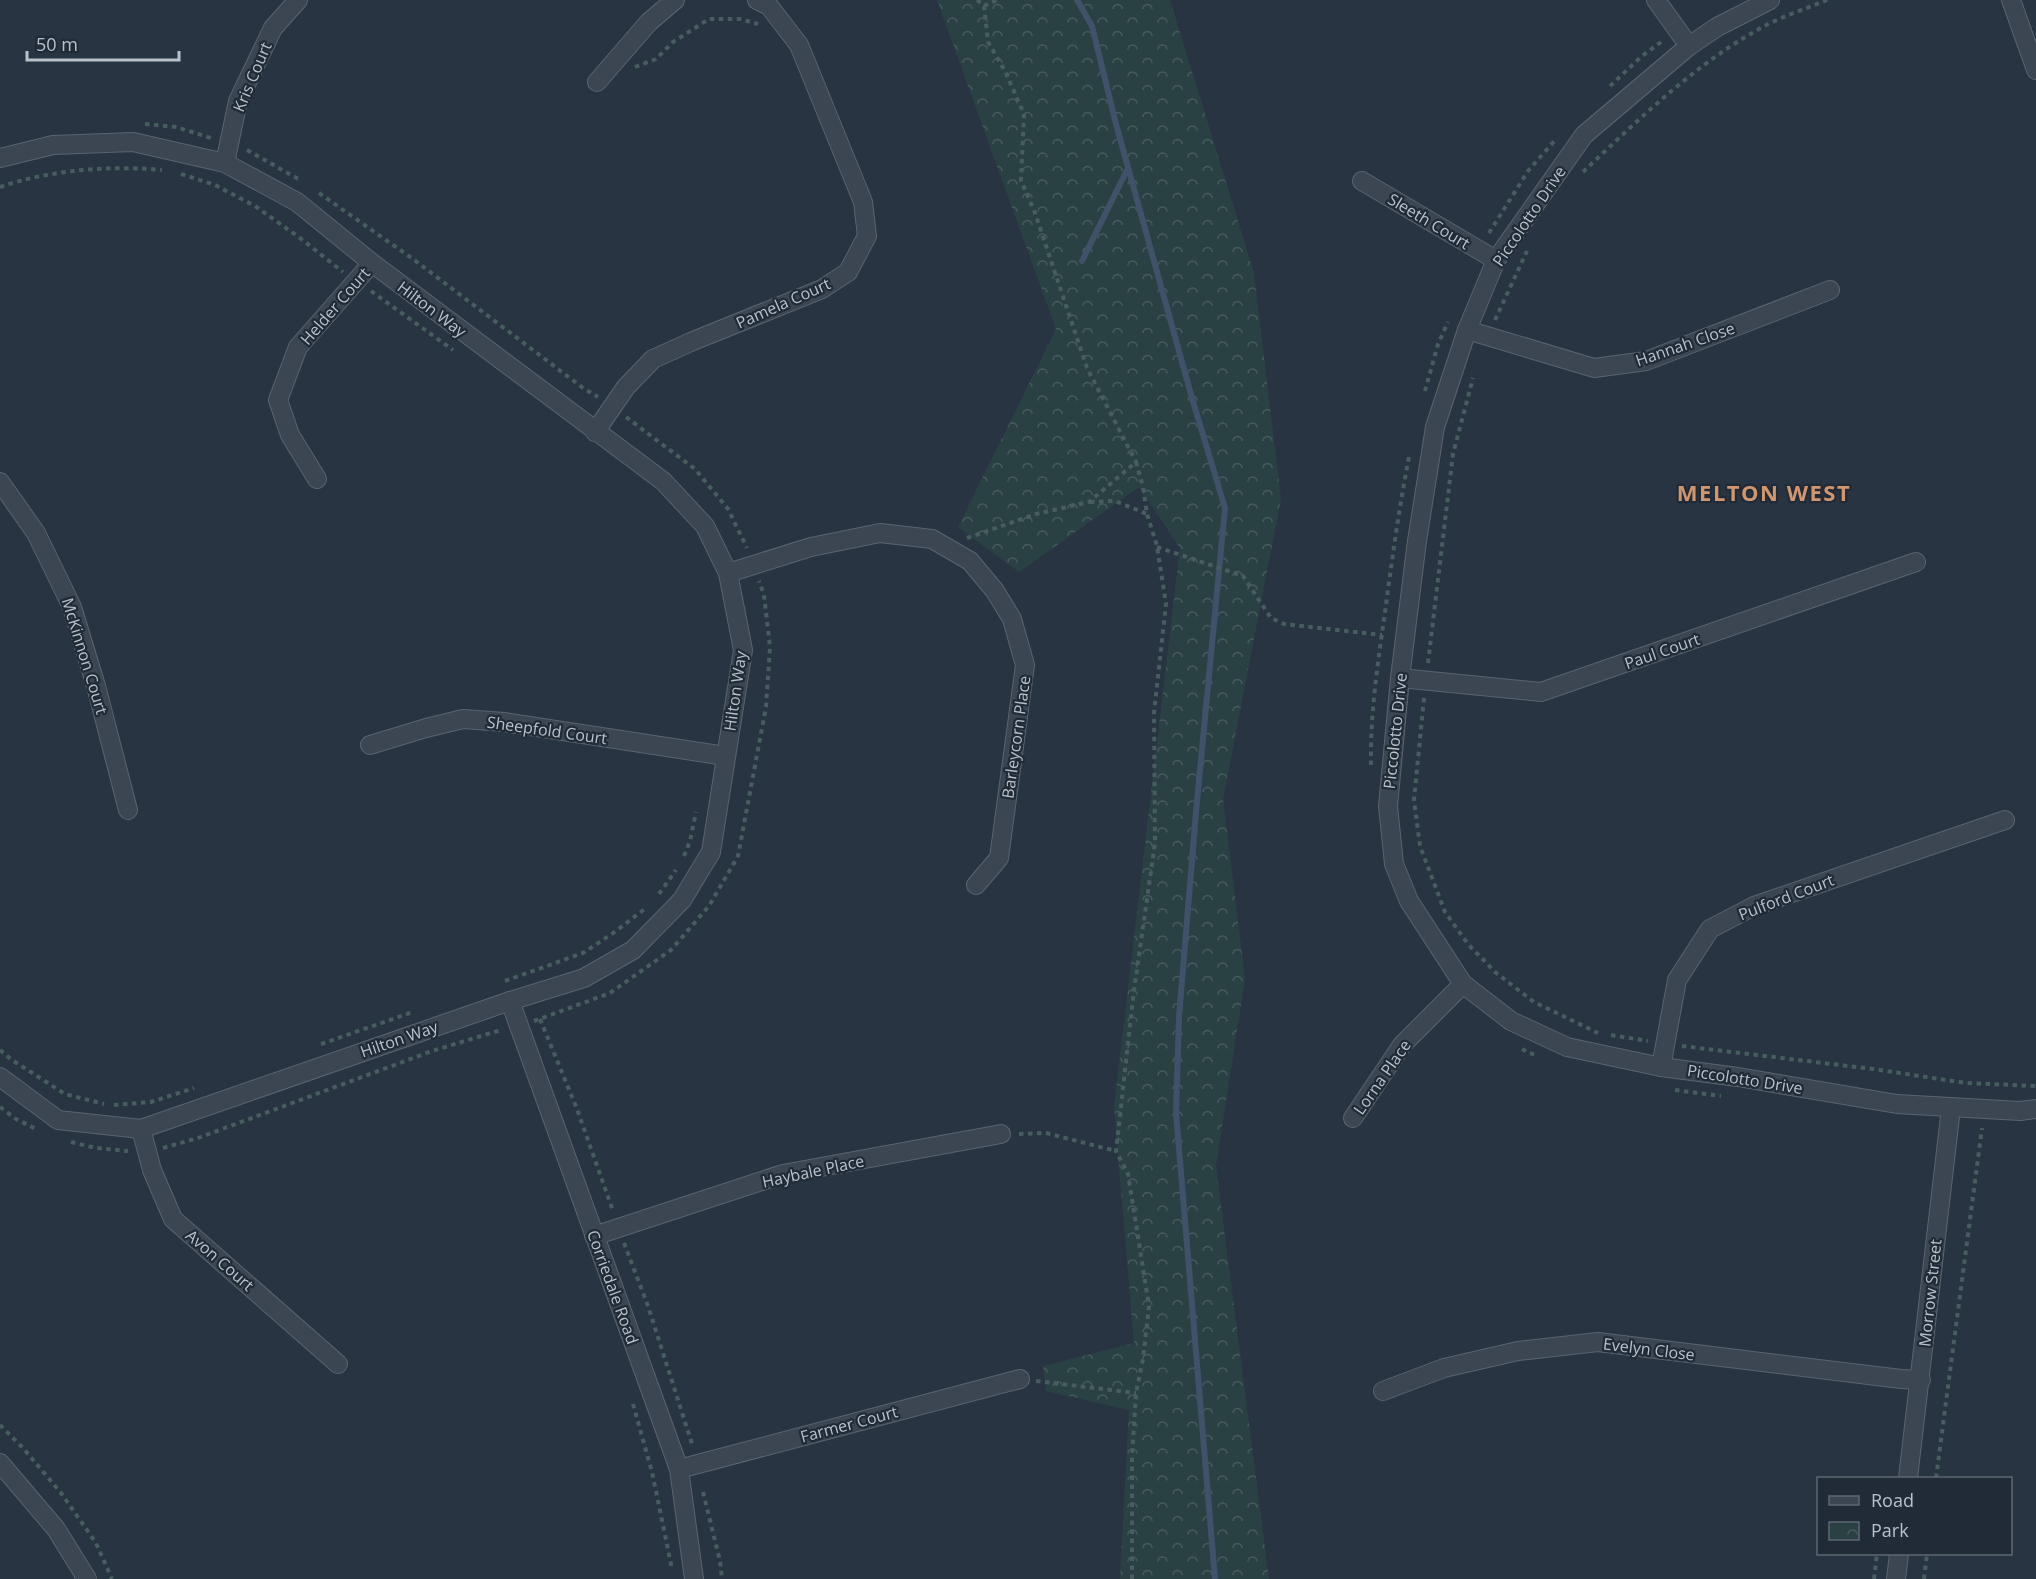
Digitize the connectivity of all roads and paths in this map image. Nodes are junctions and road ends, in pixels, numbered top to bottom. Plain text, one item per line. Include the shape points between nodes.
1 (298, 0) edge
2 (675, 0) edge
3 (757, 0) edge
4 (977, 0) edge
5 (997, 0) edge
6 (1656, 0) edge
7 (1770, 0) edge
8 (1827, 0) edge
9 (2012, 0) edge
10 (984, 6) junction
11 (766, 27) dead end
12 (1689, 46) junction
13 (627, 70) dead end
14 (2036, 70) edge
15 (597, 82) dead end
16 (143, 123) dead end
17 (229, 144) junction
18 (0, 158) edge
19 (225, 163) junction
20 (1576, 178) dead end
21 (1362, 181) dead end
22 (307, 184) dead end
23 (0, 187) edge
24 (315, 191) dead end
25 (1530, 244) dead end
26 (1496, 260) junction
27 (372, 263) junction
28 (356, 281) junction
29 (1830, 290) dead end
30 (1467, 330) junction
31 (1488, 337) junction
32 (459, 355) dead end
33 (1473, 378) dead end
34 (612, 407) junction
35 (595, 432) junction
36 (1136, 462) junction
37 (317, 479) dead end
38 (0, 482) edge
39 (1089, 502) junction
40 (1147, 514) junction
41 (945, 546) junction
42 (1157, 546) junction
43 (1916, 562) dead end
44 (753, 565) junction
45 (728, 573) junction
46 (1382, 635) dead end
47 (1400, 678) junction
48 (1426, 680) junction
49 (370, 745) dead end
50 (725, 756) junction
51 (128, 810) dead end
52 (696, 810) dead end
53 (2005, 820) dead end
54 (684, 859) dead end
55 (678, 867) dead end
56 (976, 885) dead end
57 (655, 901) dead end
58 (647, 907) dead end
59 (501, 982) dead end
60 (1463, 984) junction
61 (510, 1001) junction
62 (416, 1011) dead end
63 (540, 1019) junction
64 (519, 1025) junction
65 (1665, 1043) junction
66 (320, 1045) dead end
67 (0, 1050) edge
68 (1661, 1067) junction
69 (0, 1077) edge
70 (203, 1085) dead end
71 (2036, 1086) edge
72 (0, 1107) edge
73 (1951, 1108) junction
74 (2036, 1108) edge
75 (1353, 1118) dead end
76 (1982, 1128) dead end
77 (141, 1129) junction
78 (42, 1132) dead end
79 (1001, 1134) joint
80 (63, 1140) dead end
81 (147, 1149) junction
82 (1116, 1151) junction
83 (618, 1228) junction
84 (594, 1236) junction
85 (338, 1364) dead end
86 (1020, 1379) joint
87 (1921, 1380) junction
88 (1383, 1391) dead end
89 (1136, 1393) junction
90 (631, 1394) dead end
91 (0, 1425) edge
92 (0, 1463) edge
93 (697, 1464) junction
94 (679, 1469) junction
95 (1908, 1477) edge
96 (1936, 1477) edge
97 (1877, 1555) edge
98 (1899, 1555) edge
99 (1927, 1555) edge
100 (87, 1579) edge
101 (112, 1579) edge
102 (673, 1579) edge
103 (694, 1579) edge
104 (722, 1579) edge
105 (1132, 1579) edge
106 (1874, 1579) edge
107 (1896, 1579) edge
108 (1924, 1579) edge

1 - 17 street, Kris Court via 273,28 238,101
2 - 15 street via 649,22
3 - 34 street, Pamela Court via 769,6 799,45 863,202 867,236 848,272 822,289 653,359
4 - 10 path
5 - 10 path
6 - 12 street
7 - 12 street, Piccolotto Drive
8 - 20 path via 1760,29 1697,70
9 - 14 street
10 - 36 path via 988,42 1024,114 1021,180 1088,368
11 - 13 path via 740,19 709,19 673,42 656,59
12 - 26 street, Piccolotto Drive via 1584,135
16 - 17 path via 177,127
17 - 19 street, Kris Court
17 - 22 path via 253,152
18 - 19 street, Hilton Way via 53,145 133,142
19 - 27 street, Hilton Way via 297,202
21 - 26 street, Sleeth Court
23 - 28 path via 103,168 170,171 215,185 255,206
24 - 34 path
25 - 31 path
26 - 30 street, Piccolotto Drive
27 - 28 street, Helder Court
27 - 35 street, Hilton Way
28 - 32 path
28 - 37 street, Helder Court via 298,347 278,400 290,435
29 - 31 street, Hannah Close via 1646,361 1594,368
30 - 31 street, Hannah Close
30 - 47 street, Piccolotto Drive via 1434,428
33 - 48 path via 1453,454
34 - 35 street, Pamela Court
34 - 44 path via 695,469 728,508
35 - 45 street, Hilton Way via 663,481 698,518
36 - 39 path
36 - 40 path
38 - 51 street, McKinnon Court via 36,533 72,607
39 - 40 path via 1115,501
39 - 41 path via 1036,514
40 - 42 path
41 - 44 street, Barleycorn Place via 932,539 880,532
41 - 56 street, Barleycorn Place via 970,561 995,591 1012,619 1025,665 999,858
42 - 46 path via 1243,576 1271,618 1284,624
42 - 82 path via 1166,604 1155,713 1155,843
43 - 48 street, Paul Court via 1541,693
44 - 45 street, Barleycorn Place
44 - 63 path via 764,595 770,647 766,707 738,856 709,906 671,950 610,993
45 - 50 street, Hilton Way via 743,650
47 - 48 street, Paul Court
47 - 60 street, Piccolotto Drive via 1388,806 1394,864 1409,901
48 - 65 path via 1414,800 1420,846 1445,912 1495,972 1534,1002 1598,1033
49 - 50 street, Sheepfold Court via 463,719
50 - 61 street, Hilton Way via 711,852 682,900 633,950 584,978
52 - 54 path
53 - 65 street, Pulford Court via 1754,906 1710,929 1677,980
55 - 57 path
58 - 59 path via 582,953
60 - 68 street, Piccolotto Drive via 1511,1021 1567,1047
60 - 75 street, Lorna Place via 1402,1046
61 - 64 street, Corriedale Road
61 - 77 street, Hilton Way
62 - 66 path
63 - 64 path
63 - 83 path via 577,1109
64 - 81 path via 432,1051 198,1138 166,1148
64 - 84 street, Corriedale Road
65 - 68 street, Pulford Court
65 - 71 path via 1966,1083
67 - 70 path via 65,1094 109,1106 151,1102
68 - 73 street, Piccolotto Drive via 1897,1104
69 - 77 street, Hilton Way via 58,1120
72 - 78 path
73 - 74 street, Piccolotto Drive
73 - 87 street, Morrow Street
76 - 96 path
77 - 81 street, Avon Court
79 - 82 path via 1046,1133
79 - 83 street, Haybale Place via 783,1174
80 - 81 path via 96,1148
81 - 85 street, Avon Court via 173,1219
82 - 89 path via 1128,1174 1149,1306
83 - 84 street, Haybale Place
83 - 93 path via 648,1306
84 - 94 street, Corriedale Road
86 - 89 path
86 - 93 street, Farmer Court
87 - 88 street, Evelyn Close via 1598,1342 1518,1351 1444,1368
87 - 95 street, Morrow Street
89 - 105 path
90 - 102 path via 652,1472
91 - 101 path via 61,1493 96,1543
92 - 100 street via 56,1529
93 - 94 street, Farmer Court
93 - 104 path
94 - 103 street, Corriedale Road
97 - 106 path
98 - 107 street
99 - 108 path

